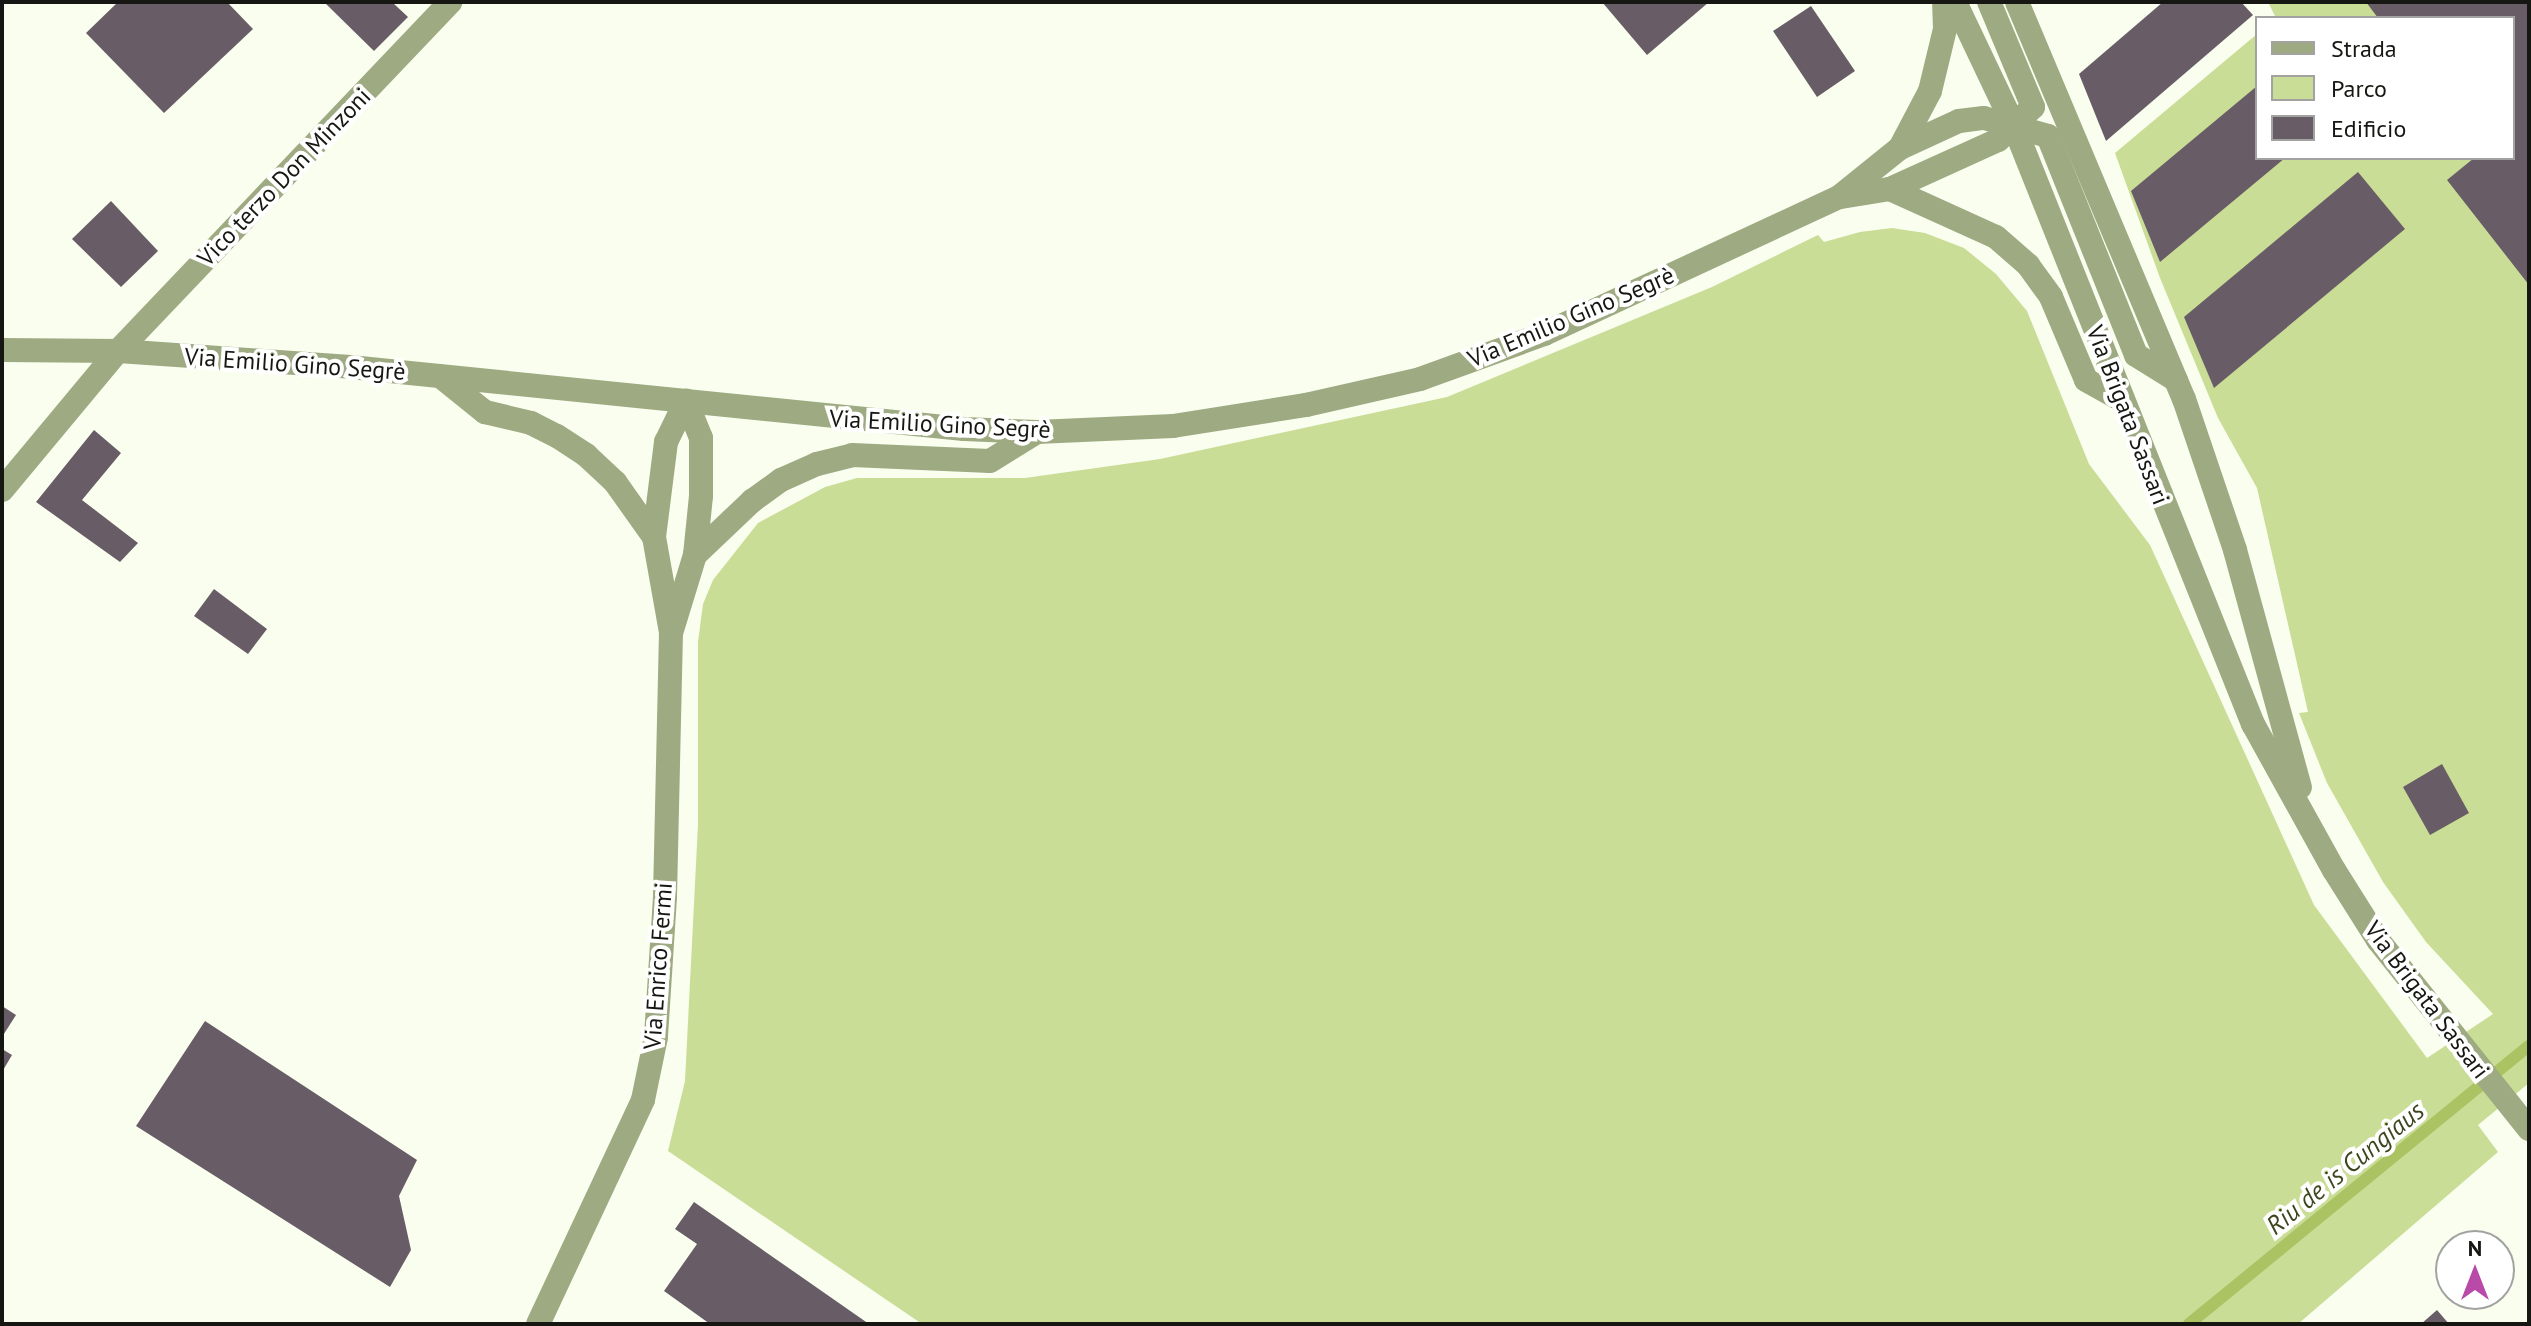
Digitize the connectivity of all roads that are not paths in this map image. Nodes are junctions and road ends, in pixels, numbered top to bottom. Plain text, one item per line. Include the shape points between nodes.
1 (450, 2) edge
2 (1944, 2) edge
3 (1955, 2) edge
4 (1989, 2) edge
5 (2017, 2) edge
6 (2014, 126) junction
7 (1900, 148) junction
8 (1890, 189) junction
9 (1839, 197) junction
10 (2, 350) edge
11 (118, 351) junction
12 (440, 376) junction
13 (2176, 380) junction
14 (2122, 400) junction
15 (686, 401) junction
16 (1037, 432) junction
17 (2, 490) edge
18 (654, 537) junction
19 (695, 555) junction
20 (671, 632) junction
21 (2310, 824) junction
22 (2529, 1129) edge
23 (538, 1324) edge

1 - 11 street, Vico terzo Don Minzoni
2 - 7 street via 1945,29 1930,91
3 - 6 street, Via Brigata Sassari
4 - 6 street via 2033,107
5 - 13 street, Via Brigata Sassari
6 - 7 street via 1984,118 1959,121
6 - 8 street via 1998,140
6 - 13 street, Via Brigata Sassari via 2048,136 2136,355
6 - 14 street, Via Brigata Sassari
7 - 9 street
8 - 9 street
8 - 14 street via 1996,237 2028,265 2051,297 2086,380
9 - 16 street, Via Emilio Gino Segrè via 1544,334 1420,379 1306,405 1173,426
10 - 11 street, Via Emilio Gino Segrè
11 - 12 street, Via Emilio Gino Segrè
11 - 17 street, Vico terzo Don Minzoni
12 - 15 street, Via Emilio Gino Segrè
12 - 18 street via 485,412 531,423 586,455 615,482
13 - 21 street, Via Brigata Sassari via 2235,550
14 - 21 street, Via Brigata Sassari via 2253,724
15 - 16 street, Via Emilio Gino Segrè via 863,421
15 - 18 street via 666,442
15 - 19 street via 701,438 703,462
16 - 19 street via 990,461 852,455 817,464 752,501
18 - 20 street
19 - 20 street
20 - 23 street, Via Enrico Fermi via 656,1037 643,1100
21 - 22 street, Via Brigata Sassari via 2378,940

